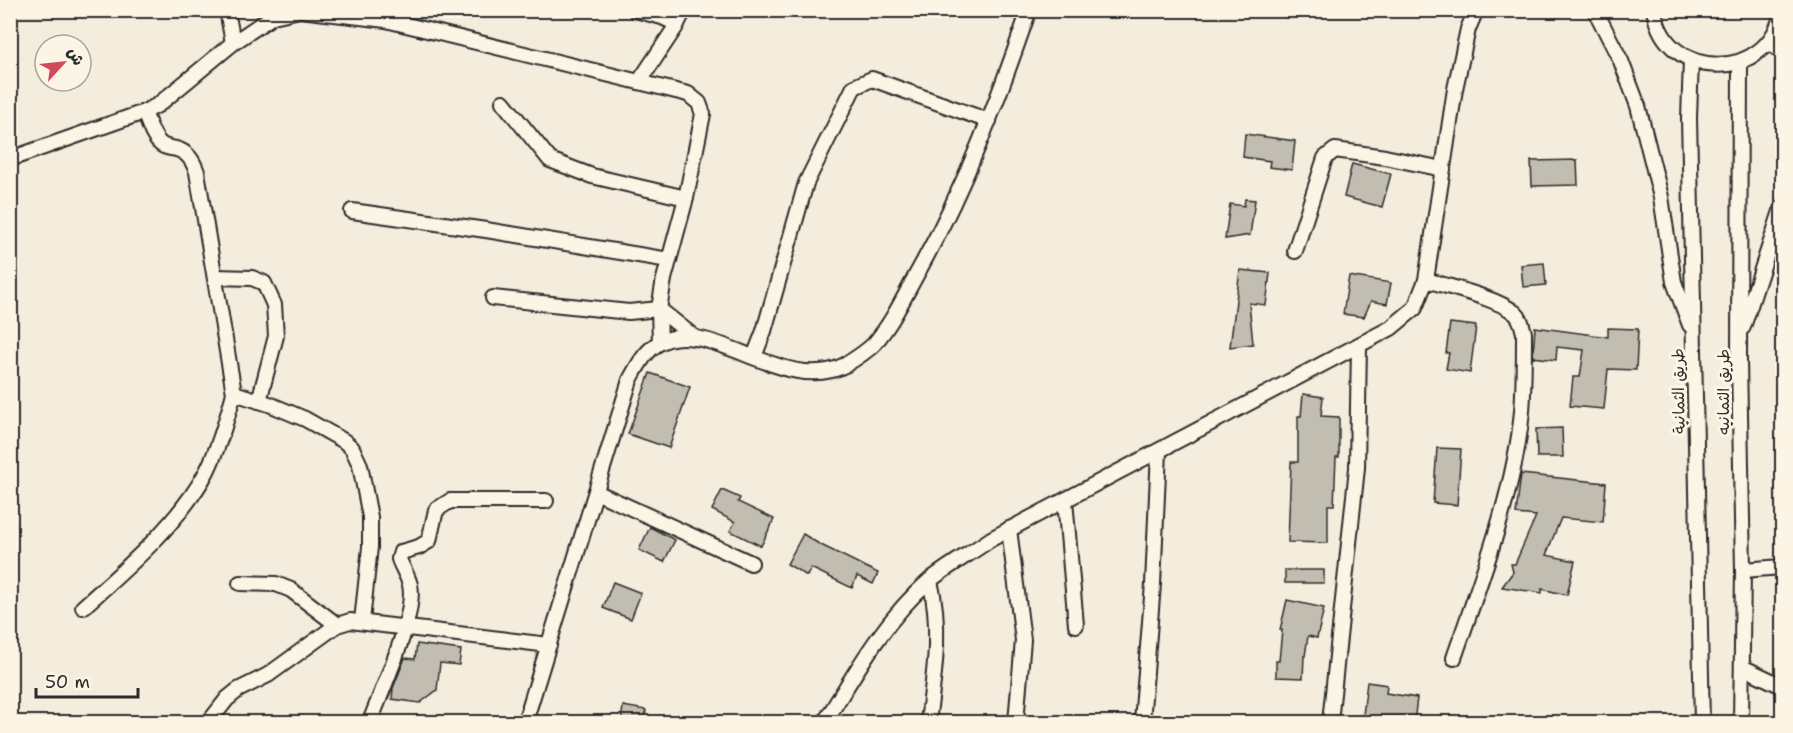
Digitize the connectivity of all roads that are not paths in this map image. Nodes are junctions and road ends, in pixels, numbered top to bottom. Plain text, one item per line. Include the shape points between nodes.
1 (226, 10) edge
2 (635, 10) edge
3 (684, 10) edge
4 (1029, 10) edge
5 (1476, 10) edge
6 (1595, 10) edge
7 (1654, 10) edge
8 (1782, 10) edge
9 (677, 24) junction
10 (233, 43) junction
11 (1768, 43) junction
12 (1782, 51) edge
13 (1691, 60) junction
14 (1740, 62) junction
15 (639, 82) junction
16 (503, 102) dead end
17 (144, 112) junction
18 (989, 121) junction
19 (10, 159) edge
20 (1443, 169) junction
21 (686, 198) junction
22 (1782, 208) edge
23 (352, 212) dead end
24 (1295, 251) dead end
25 (669, 260) junction
26 (215, 278) junction
27 (1426, 280) junction
28 (493, 298) dead end
29 (659, 309) junction
30 (1693, 332) junction
31 (694, 337) junction
32 (1740, 337) junction
33 (660, 342) junction
34 (1359, 345) junction
35 (754, 357) junction
36 (234, 393) junction
37 (259, 401) junction
38 (1158, 451) junction
39 (596, 492) junction
40 (1065, 500) junction
41 (546, 501) dead end
42 (1009, 530) junction
43 (751, 563) dead end
44 (1782, 567) edge
45 (1743, 570) junction
46 (930, 581) junction
47 (240, 583) dead end
48 (83, 607) dead end
49 (362, 621) junction
50 (337, 625) junction
51 (1076, 625) dead end
52 (406, 627) junction
53 (549, 645) junction
54 (1454, 658) dead end
55 (1742, 667) junction
56 (1782, 686) edge
57 (210, 723) edge
58 (370, 723) edge
59 (525, 723) edge
60 (825, 723) edge
61 (928, 723) edge
62 (1016, 723) edge
63 (1142, 723) edge
64 (1330, 723) edge
65 (1702, 723) edge
66 (1741, 723) edge

1 - 10 street
2 - 9 street
3 - 9 street
4 - 18 street
5 - 20 street via 1455,88
6 - 30 street via 1638,106 1661,197 1674,282
7 - 13 street via 1663,35 1675,50
8 - 11 street
9 - 15 street
10 - 15 street via 273,16 300,10 386,20
10 - 17 street via 158,105
11 - 12 street
11 - 14 street
13 - 14 street via 1724,66
13 - 30 street, طريق الثمانية
14 - 32 street, طريق الثمانيه
15 - 21 street via 688,94 699,103 703,114 701,129
16 - 21 street via 550,160 592,176
17 - 19 street
17 - 26 street via 160,144 187,154 193,162
18 - 35 street via 936,239 894,316 872,346 842,366 824,371 788,370
18 - 35 street via 872,79 855,87 806,183
20 - 24 street via 1335,150 1325,158
20 - 27 street
21 - 25 street
22 - 32 street
23 - 25 street
25 - 29 street
26 - 36 street
26 - 37 street via 252,278 264,283 274,305 276,336
27 - 34 street via 1415,308 1391,328
27 - 54 street via 1505,307 1522,321 1524,333 1522,412 1513,465
28 - 29 street via 629,312
29 - 31 street
29 - 33 street
30 - 65 street, طريق الثمانية
31 - 33 street
31 - 35 street
32 - 45 street, طريق الثمانيه
33 - 39 street via 642,358 630,380
34 - 38 street
34 - 64 street via 1357,468
36 - 37 street
36 - 48 street via 207,471 188,500 122,572
37 - 49 street via 344,441 360,465 370,517
38 - 40 street
38 - 63 street
39 - 43 street
39 - 53 street
40 - 42 street
40 - 51 street
41 - 52 street via 450,501 436,510 429,541 401,552 399,560 410,586
42 - 46 street
42 - 62 street via 1023,640
44 - 45 street
45 - 55 street, طريق الثمانيه
46 - 60 street via 887,627
46 - 61 street via 937,641
47 - 50 street via 276,584 291,590
49 - 50 street
49 - 52 street
50 - 57 street via 227,699
52 - 53 street
52 - 58 street
53 - 59 street
55 - 56 street
55 - 66 street, طريق الثمانيه

